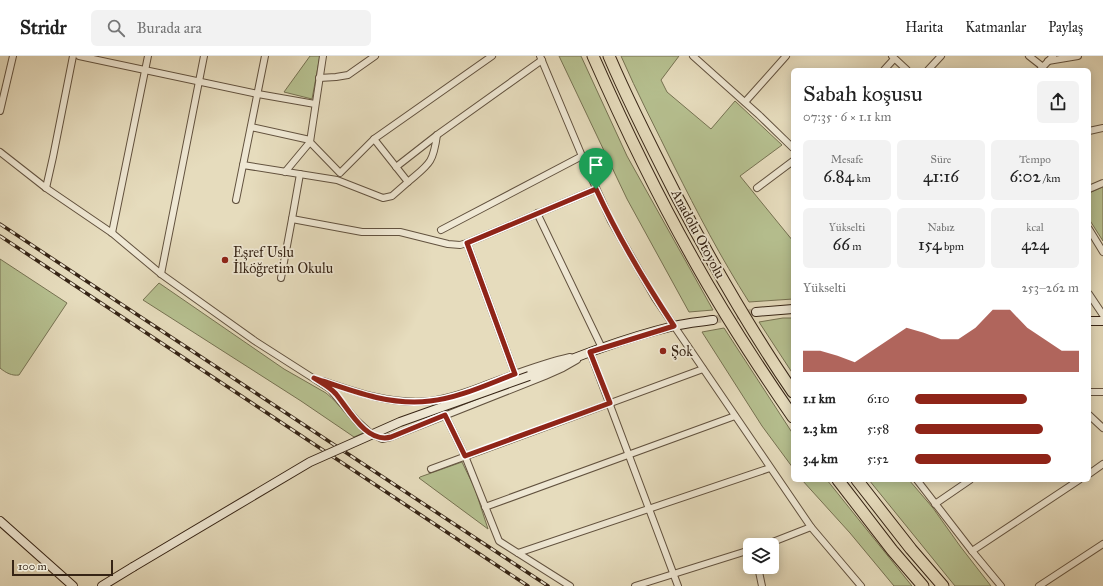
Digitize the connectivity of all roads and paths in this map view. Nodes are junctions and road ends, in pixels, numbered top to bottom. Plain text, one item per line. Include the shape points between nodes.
1 (13, 56) edge
2 (73, 56) edge
3 (79, 56) edge
4 (148, 56) edge
5 (204, 56) edge
6 (265, 56) edge
7 (323, 56) edge
8 (375, 56) edge
9 (492, 56) edge
10 (593, 56) edge
11 (609, 56) edge
12 (617, 56) edge
13 (693, 56) edge
14 (786, 56) edge
15 (941, 56) edge
16 (1029, 56) edge
17 (1053, 56) edge
18 (1078, 56) edge
19 (893, 57) edge
20 (541, 58) edge
21 (1048, 61) junction
22 (885, 68) edge
23 (905, 68) edge
24 (930, 68) edge
25 (1040, 68) edge
26 (1042, 68) edge
27 (145, 71) junction
28 (319, 78) junction
29 (199, 81) junction
30 (258, 94) junction
31 (744, 102) junction
32 (315, 104) junction
33 (0, 111) edge
34 (251, 127) junction
35 (1103, 128) edge
36 (1091, 131) edge
37 (437, 135) junction
38 (374, 139) junction
39 (310, 141) junction
40 (791, 146) edge
41 (0, 152) edge
42 (582, 156) junction
43 (791, 162) edge
44 (243, 165) junction
45 (396, 167) junction
46 (663, 170) junction
47 (285, 172) junction
48 (340, 172) junction
49 (300, 174) junction
50 (337, 180) junction
51 (408, 182) junction
52 (1103, 183) edge
53 (46, 188) junction
54 (757, 188) dead end
55 (1091, 188) edge
56 (596, 189) junction
57 (236, 200) dead end
58 (537, 213) junction
59 (292, 219) junction
60 (440, 230) dead end
61 (1091, 232) edge
62 (112, 234) junction
63 (467, 243) junction
64 (1103, 252) edge
65 (161, 274) junction
66 (280, 278) dead end
67 (1091, 297) edge
68 (791, 309) edge
69 (756, 312) tunnel mouth
70 (1103, 316) edge
71 (713, 320) tunnel mouth
72 (1091, 321) edge
73 (1103, 321) edge
74 (674, 326) junction
75 (602, 348) junction
76 (590, 352) junction
77 (703, 369) junction
78 (515, 374) junction
79 (314, 378) junction
80 (791, 389) edge
81 (1091, 392) edge
82 (1103, 392) edge
83 (610, 403) junction
84 (791, 414) edge
85 (445, 415) junction
86 (735, 416) junction
87 (1091, 417) edge
88 (1103, 428) edge
89 (629, 454) junction
90 (465, 456) junction
91 (1103, 464) edge
92 (770, 468) junction
93 (431, 469) dead end
94 (1091, 473) edge
95 (840, 482) edge
96 (859, 482) edge
97 (918, 482) edge
98 (967, 482) edge
99 (1076, 482) edge
100 (935, 504) junction
101 (485, 507) junction
102 (649, 508) junction
103 (0, 521) edge
104 (811, 528) junction
105 (779, 540) edge
106 (1103, 544) edge
107 (972, 551) junction
108 (743, 552) edge
109 (518, 553) junction
110 (675, 574) junction
111 (759, 574) edge
112 (73, 586) edge
113 (102, 586) edge
114 (570, 586) edge
115 (635, 586) edge
116 (678, 586) edge
117 (762, 586) edge
118 (861, 586) edge
119 (923, 586) edge
120 (943, 586) edge
121 (1002, 586) edge
122 (1039, 586) edge

1 - 33 street
2 - 53 street
3 - 27 street
4 - 27 street
5 - 29 street
6 - 30 street
7 - 28 street
8 - 28 street via 348,74
9 - 38 street
10 - 84 highway, Anadolu Otoyolu via 638,153 690,254
11 - 46 highway, Anadolu Otoyolu
12 - 46 highway
13 - 31 street
14 - 31 street
15 - 24 street
16 - 25 street
17 - 21 street
18 - 21 street
19 - 22 street
19 - 23 street
20 - 37 street
20 - 42 street
21 - 26 street
27 - 29 street
27 - 62 street
28 - 32 street
29 - 30 street
29 - 65 street
30 - 32 street
30 - 34 street
31 - 40 street
32 - 39 street
34 - 39 street
34 - 44 street
35 - 36 street
37 - 45 street
37 - 51 street via 430,163
38 - 45 street
38 - 48 street
39 - 47 street
39 - 48 street
41 - 53 street
42 - 56 street
42 - 60 street
43 - 54 street
44 - 47 street
44 - 57 street
45 - 51 street
46 - 80 highway, Anadolu Otoyolu via 714,267
47 - 49 street
48 - 50 street
49 - 50 street
49 - 59 street
50 - 51 street via 383,198 392,196
52 - 55 street
53 - 62 street
56 - 58 street
56 - 74 street via 611,221
58 - 63 street
58 - 75 street
59 - 63 street via 362,232 400,232 448,244
59 - 66 street
61 - 64 street
62 - 65 street
63 - 78 street
65 - 79 street via 268,350
67 - 70 street
68 - 69 street
71 - 74 street
72 - 73 street
74 - 75 street
74 - 77 street
75 - 76 street
76 - 78 street
76 - 83 street
76 - 85 street via 563,368
76 - 113 street, bridge via 400,422 310,462
77 - 83 street
77 - 86 street
78 - 79 street via 450,397 423,402 382,399
79 - 85 street via 336,394 362,427 382,438 391,437
81 - 82 street
83 - 89 street
83 - 90 street
85 - 90 street
86 - 89 street
86 - 92 street
87 - 88 street
89 - 101 street
89 - 102 street
90 - 93 street
90 - 101 street
91 - 94 street
92 - 102 street
92 - 104 street
95 - 119 highway
96 - 120 highway
97 - 100 street
98 - 100 street
99 - 107 street
100 - 107 street
101 - 109 street via 499,541
102 - 109 street
102 - 110 street
103 - 112 street
104 - 105 street
104 - 118 street
106 - 122 street
107 - 121 street
108 - 110 street
109 - 114 street
110 - 115 street
110 - 116 street
111 - 117 street

